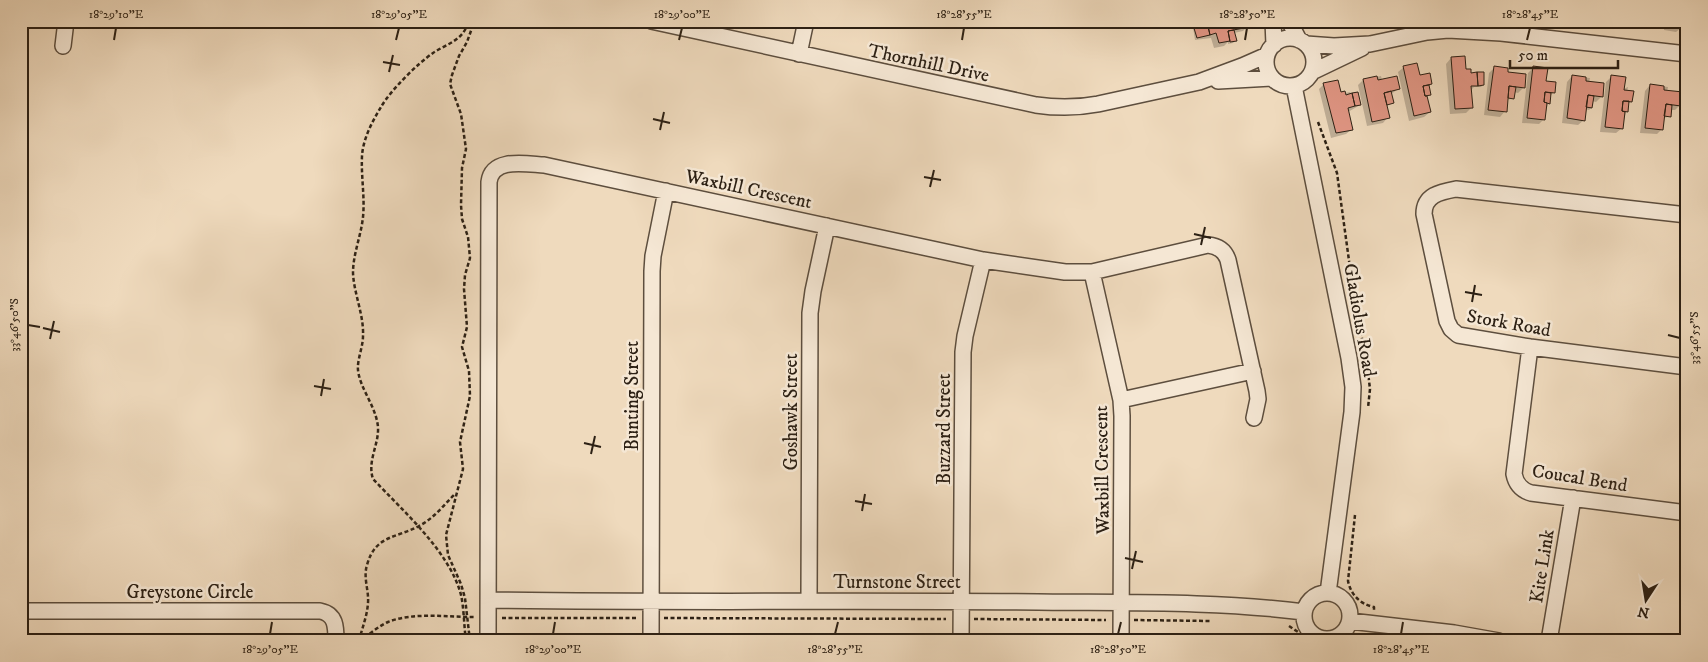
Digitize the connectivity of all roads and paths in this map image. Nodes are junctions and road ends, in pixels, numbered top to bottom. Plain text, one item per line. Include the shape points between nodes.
1 (66, 21) edge
2 (468, 21) edge
3 (472, 21) edge
4 (651, 21) edge
5 (806, 21) edge
6 (1273, 21) edge
7 (1289, 21) edge
8 (1302, 42) junction
9 (1370, 44) junction
10 (63, 46) dead end
11 (1270, 50) junction
12 (799, 54) junction
13 (1687, 54) edge
14 (1312, 72) junction
15 (1272, 78) junction
16 (1199, 82) junction
17 (1294, 86) junction
18 (666, 191) junction
19 (1687, 215) edge
20 (828, 226) junction
21 (983, 260) junction
22 (1092, 272) junction
23 (1530, 347) junction
24 (1687, 367) edge
25 (1253, 371) junction
26 (1121, 400) junction
27 (1254, 418) dead end
28 (455, 493) junction
29 (1572, 498) junction
30 (1687, 513) edge
31 (419, 526) junction
32 (1328, 593) junction
33 (489, 600) junction
34 (809, 600) junction
35 (962, 601) junction
36 (651, 602) junction
37 (1121, 603) junction
38 (21, 611) edge
39 (1304, 612) junction
40 (462, 617) junction
41 (467, 617) junction
42 (489, 618) junction
43 (651, 618) junction
44 (962, 619) junction
45 (1121, 620) junction
46 (1215, 621) dead end
47 (1350, 621) junction
48 (1288, 626) dead end
49 (336, 641) edge
50 (466, 641) edge
51 (470, 641) edge
52 (488, 641) edge
53 (651, 641) edge
54 (961, 641) edge
55 (1121, 641) edge
56 (1306, 641) edge
57 (1499, 641) edge
58 (1549, 641) edge

1 - 10 street
2 - 31 path via 458,38 433,52 393,90 374,119 362,155 363,216 353,274 363,336 358,370 378,427 371,472 373,479
3 - 28 path via 468,42 459,56 450,84 465,135 461,205 470,258 465,275 467,327 462,347 470,396 460,442 462,469
4 - 12 street, Thornhill Drive
5 - 12 street
6 - 11 street
7 - 8 street
8 - 9 street via 1334,46
8 - 11 street via 1284,39
8 - 14 street via 1313,57
9 - 13 street via 1448,30
9 - 14 street
11 - 15 street via 1266,63
11 - 16 street, Thornhill Drive via 1242,66
12 - 16 street, Thornhill Drive via 1052,108 1098,104
14 - 17 street via 1302,84
15 - 16 street, Thornhill Drive
15 - 17 street via 1278,84
17 - 32 street, Gladiolus Road via 1353,388
18 - 20 street, Waxbill Crescent
18 - 33 street, Waxbill Crescent via 544,165 501,165 490,176
18 - 36 street, Bunting Street via 652,256
19 - 23 street, Stork Road via 1467,190 1445,191 1432,196 1424,214 1451,329 1458,335
20 - 21 street, Waxbill Crescent
20 - 34 street, Goshawk Street via 810,312
21 - 22 street, Waxbill Crescent via 1065,272
21 - 35 street, Buzzard Street via 963,352
22 - 25 street via 1208,245 1218,247 1227,256
22 - 26 street, Waxbill Crescent
23 - 24 street, Stork Road
23 - 29 street, Coucal Bend via 1515,479 1525,491
25 - 26 street
25 - 27 street via 1258,399
26 - 37 street, Waxbill Crescent
28 - 31 path
28 - 41 path via 446,535 448,555 461,584
29 - 30 street, Coucal Bend
29 - 58 street, Kite Link
31 - 40 path via 448,567 461,595
31 - 40 path via 378,543 371,553 365,580 368,605 359,641 375,628 391,621 416,617
32 - 39 street via 1313,598
32 - 47 street via 1348,605
33 - 36 street, Turnstone Street
33 - 42 street, Waxbill Crescent
34 - 35 street, Turnstone Street
34 - 36 street, Turnstone Street
35 - 37 street, Turnstone Street
35 - 44 street, Buzzard Street
36 - 43 street, Bunting Street
37 - 39 street, Turnstone Street via 1259,606
37 - 45 street, Waxbill Crescent
38 - 49 street, Greystone Circle via 320,611 333,618
39 - 47 street via 1307,627 1319,638 1335,638 1342,634
40 - 41 path
40 - 50 path
41 - 42 path
41 - 51 path
42 - 43 path
42 - 52 street, Waxbill Crescent
43 - 44 path
43 - 53 street, Bunting Street
44 - 45 path
44 - 54 street, Buzzard Street
45 - 46 path
45 - 55 street, Waxbill Crescent
47 - 57 street
48 - 56 path

